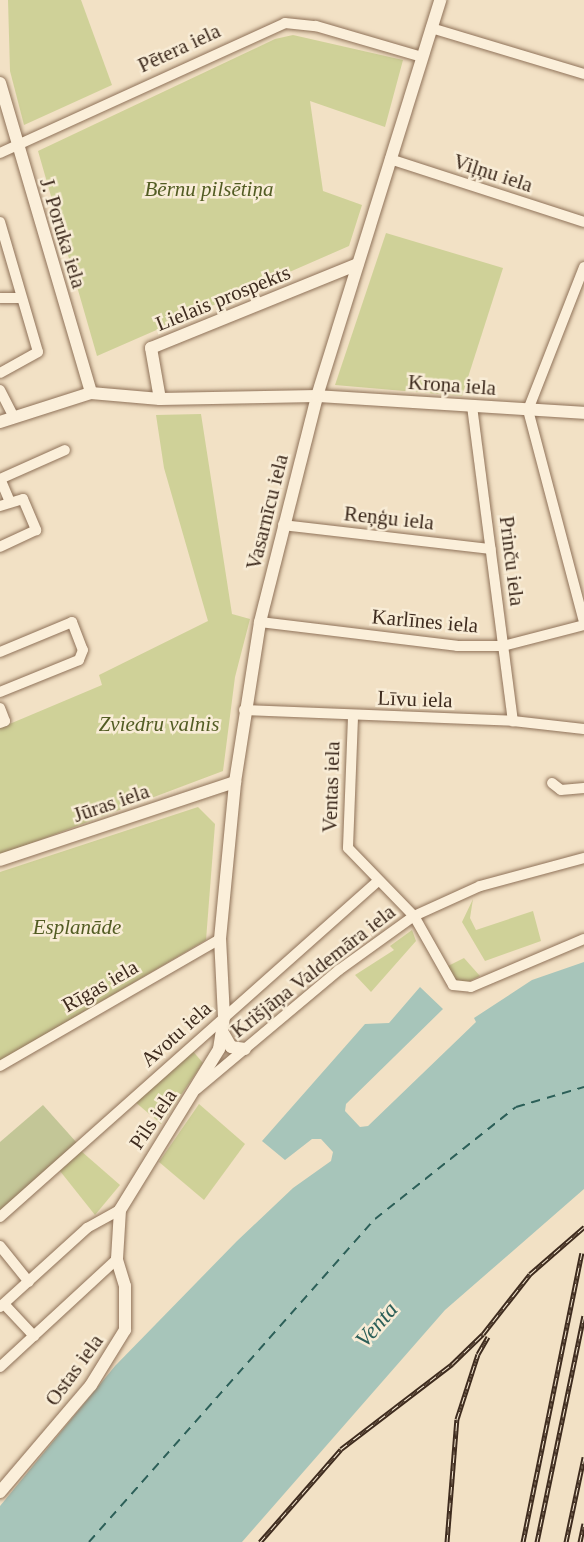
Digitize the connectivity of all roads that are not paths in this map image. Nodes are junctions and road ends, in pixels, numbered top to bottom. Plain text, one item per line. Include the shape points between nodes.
1 (440, 0) edge
2 (431, 28) junction
3 (422, 57) junction
4 (584, 74) edge
5 (0, 83) edge
6 (17, 145) junction
7 (0, 153) edge
8 (390, 159) junction
9 (0, 222) edge
10 (584, 222) edge
11 (3, 243) edge
12 (358, 264) junction
13 (584, 267) edge
14 (0, 298) edge
15 (20, 298) junction
16 (0, 373) edge
17 (0, 390) edge
18 (91, 393) junction
19 (317, 396) junction
20 (160, 399) junction
21 (472, 405) junction
22 (528, 410) junction
23 (584, 414) edge
24 (13, 416) junction
25 (0, 422) edge
26 (65, 450) dead end
27 (5, 504) edge
28 (283, 525) junction
29 (0, 547) edge
30 (491, 549) junction
31 (260, 622) junction
32 (584, 623) edge
33 (503, 646) junction
34 (0, 652) edge
35 (0, 692) edge
36 (0, 708) edge
37 (244, 710) junction
38 (353, 716) junction
39 (513, 721) junction
40 (0, 723) edge
41 (584, 729) edge
42 (235, 782) junction
43 (552, 783) dead end
44 (584, 788) edge
45 (584, 858) edge
46 (0, 860) edge
47 (378, 881) junction
48 (414, 916) junction
49 (220, 939) junction
50 (584, 939) edge
51 (224, 1017) junction
52 (223, 1032) junction
53 (219, 1049) joint
54 (245, 1049) junction
55 (0, 1066) edge
56 (195, 1091) junction
57 (120, 1210) junction
58 (0, 1217) edge
59 (0, 1245) edge
60 (117, 1259) junction
61 (29, 1282) junction
62 (2, 1306) edge
63 (34, 1336) junction
64 (0, 1367) edge
65 (0, 1492) edge

1 - 2 street, Vasarnīcu iela
2 - 3 street, Vasarnīcu iela
2 - 4 street
3 - 6 street, Pētera iela via 316,26 285,23
3 - 8 street, Vasarnīcu iela
5 - 6 street, J. Poruka iela
6 - 7 street, Pētera iela
6 - 18 street, J. Poruka iela
8 - 10 street, Viļņu iela
8 - 12 street, Vasarnīcu iela
9 - 11 street
11 - 15 street
12 - 19 street, Vasarnīcu iela
12 - 20 street, Lielais prospekts via 151,348
13 - 22 street
14 - 15 street
15 - 16 street via 38,352
17 - 24 street
18 - 20 street
18 - 24 street
19 - 20 street
19 - 21 street, Kroņa iela
19 - 28 street, Vasarnīcu iela
21 - 22 street, Kroņa iela
21 - 30 street, Prinču iela
22 - 23 street, Kroņa iela
22 - 32 street
24 - 25 street
26 - 27 street via 0,479
27 - 29 street via 23,499 36,530
28 - 30 street, Reņģu iela
28 - 31 street, Vasarnīcu iela
30 - 33 street, Prinču iela
31 - 33 street, Karlīnes iela via 457,646
31 - 37 street, Vasarnīcu iela
32 - 33 street, Karlīnes iela
33 - 39 street, Prinču iela
34 - 35 street via 72,622 83,650 79,660
36 - 40 street via 5,721
37 - 38 street, Līvu iela
37 - 42 street, Vasarnīcu iela
38 - 39 street, Līvu iela
38 - 47 street, Ventas iela via 348,848
39 - 41 street, Līvu iela
42 - 46 street, Jūras iela
42 - 49 street, Vasarnīcu iela
43 - 44 street via 561,790
45 - 48 street, Krišjāņa Valdemāra iela via 480,886
47 - 48 street, Ventas iela
47 - 51 street, Avotu iela
48 - 50 street, Ventas iela via 446,977 461,989
48 - 54 street, Krišjāņa Valdemāra iela via 339,970
49 - 51 street, Vasarnīcu iela
49 - 55 street, Rīgas iela
51 - 52 street, Vasarnīcu iela
51 - 58 street, Avotu iela
52 - 53 street, Vasarnīcu iela
52 - 54 street via 231,1047
53 - 56 street, Pils iela
54 - 56 street, Krišjāņa Valdemāra iela
56 - 57 street, Pils iela
57 - 60 street, Ostas iela
57 - 61 street via 87,1228
59 - 61 street
60 - 63 street
60 - 65 street, Ostas iela via 125,1286 125,1330 91,1385
61 - 62 street
62 - 63 street
63 - 64 street

